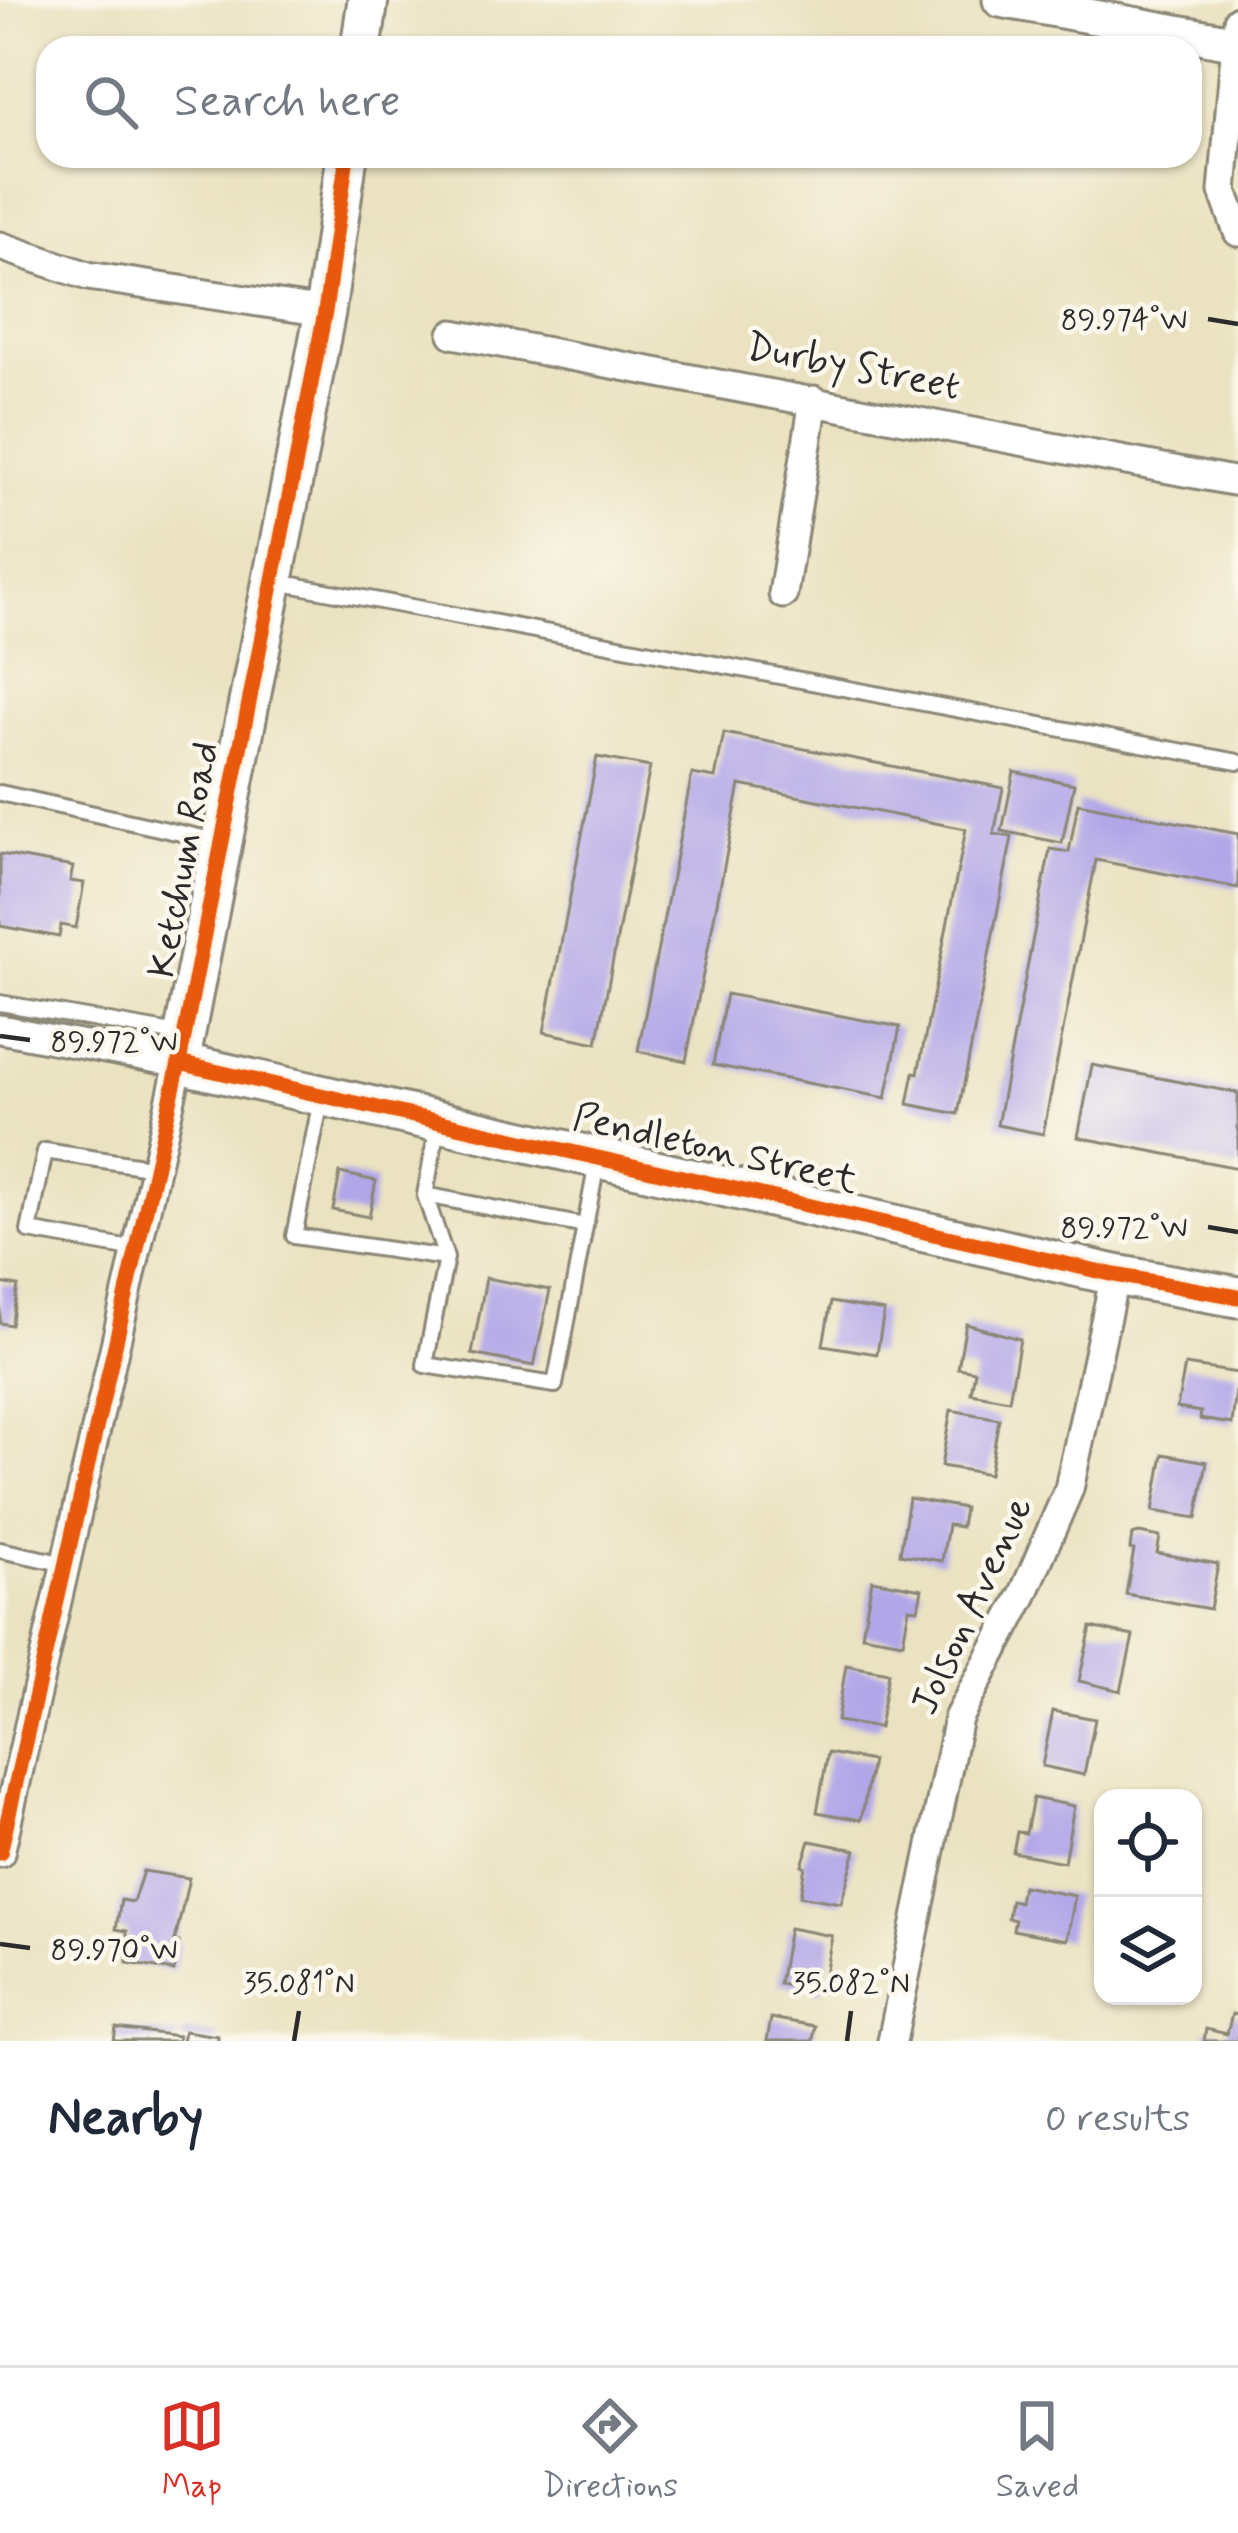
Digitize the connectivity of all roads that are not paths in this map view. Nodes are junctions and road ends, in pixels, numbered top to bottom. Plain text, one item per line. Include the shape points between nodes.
1 (368, 0) edge
2 (1000, 0) edge
3 (1236, 35) edge
4 (363, 36) edge
5 (344, 168) edge
6 (1238, 232) edge
7 (0, 246) edge
8 (325, 313) junction
9 (453, 334) dead end
10 (814, 400) junction
11 (1238, 482) edge
12 (272, 582) junction
13 (783, 594) dead end
14 (1238, 762) edge
15 (0, 793) edge
16 (222, 842) junction
17 (0, 1003) edge
18 (0, 1029) edge
19 (182, 1049) junction
20 (322, 1095) junction
21 (439, 1121) junction
22 (598, 1158) junction
23 (155, 1168) junction
24 (425, 1195) junction
25 (585, 1226) junction
26 (137, 1250) junction
27 (446, 1258) junction
28 (1115, 1275) junction
29 (1238, 1297) edge
30 (0, 1550) edge
31 (65, 1564) junction
32 (0, 1853) edge
33 (892, 2041) edge

1 - 4 main road
2 - 3 street
3 - 6 street via 1222,191
5 - 8 main road, Ketchum Road
7 - 8 street via 88,276
8 - 12 main road, Ketchum Road
9 - 10 street, Durby Street
10 - 11 street, Durby Street
10 - 13 street
12 - 14 lane
12 - 16 main road, Ketchum Road
15 - 16 lane
16 - 19 main road, Ketchum Road
17 - 19 lane
18 - 19 street
19 - 20 main road, Pendleton Street
19 - 23 street, Ketchum Road
20 - 21 main road, Pendleton Street
20 - 27 lane via 294,1236
21 - 22 main road, Pendleton Street
21 - 24 lane
22 - 25 lane
22 - 28 main road, Pendleton Street
23 - 26 street, Ketchum Road
23 - 26 lane via 45,1151 29,1231
24 - 25 lane
24 - 27 lane
25 - 27 lane via 555,1385 425,1365
26 - 31 street, Ketchum Road
28 - 29 main road, Pendleton Street
28 - 33 street, Jolson Avenue via 1070,1489 958,1718
30 - 31 lane
31 - 32 street, Ketchum Road

